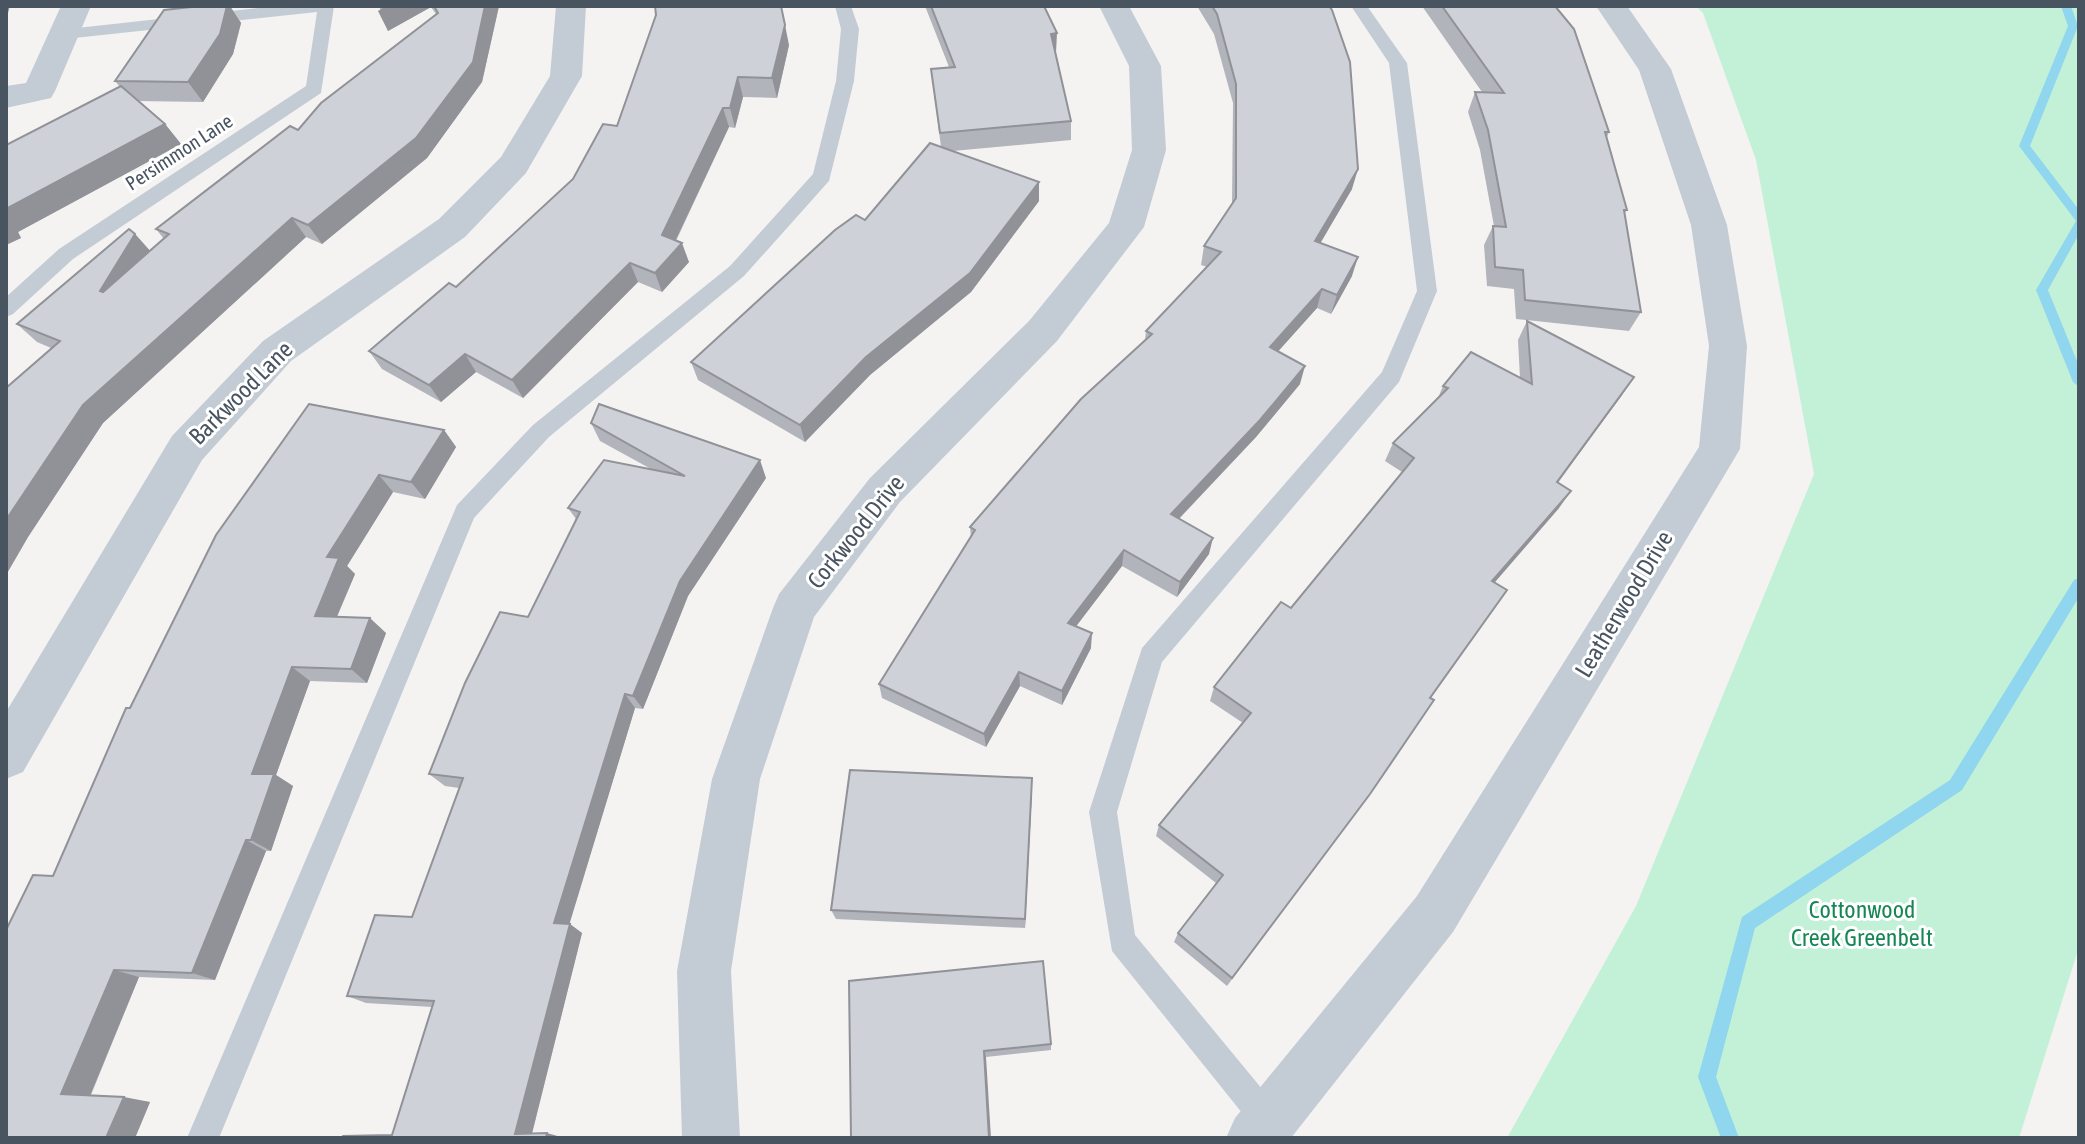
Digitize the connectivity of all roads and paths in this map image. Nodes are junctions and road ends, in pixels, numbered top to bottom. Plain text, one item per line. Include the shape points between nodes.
1 (325, 6) edge
2 (571, 6) edge
3 (843, 6) edge
4 (1114, 6) edge
5 (1359, 6) edge
6 (1611, 6) edge
7 (70, 20) edge
8 (6, 97) edge
9 (6, 309) edge
10 (6, 756) edge
11 (1263, 1130) edge
12 (203, 1138) edge
13 (711, 1138) edge

1 - 7 lane
1 - 9 lane, Persimmon Lane via 315,89 66,254
2 - 10 street, Barkwood Lane via 566,76 514,165 452,228 277,351 187,448
3 - 12 lane via 850,29 845,81 822,176 737,271 541,431 465,512
4 - 13 street, Corkwood Drive via 1145,66 1149,150 1126,227 1043,331 885,490 795,608 736,779 704,971
5 - 11 lane via 1398,63 1427,291 1391,376 1151,656 1103,812 1122,941
6 - 11 street, Leatherwood Drive via 1655,69 1709,225 1728,346 1719,449 1435,914
7 - 8 street via 39,91

